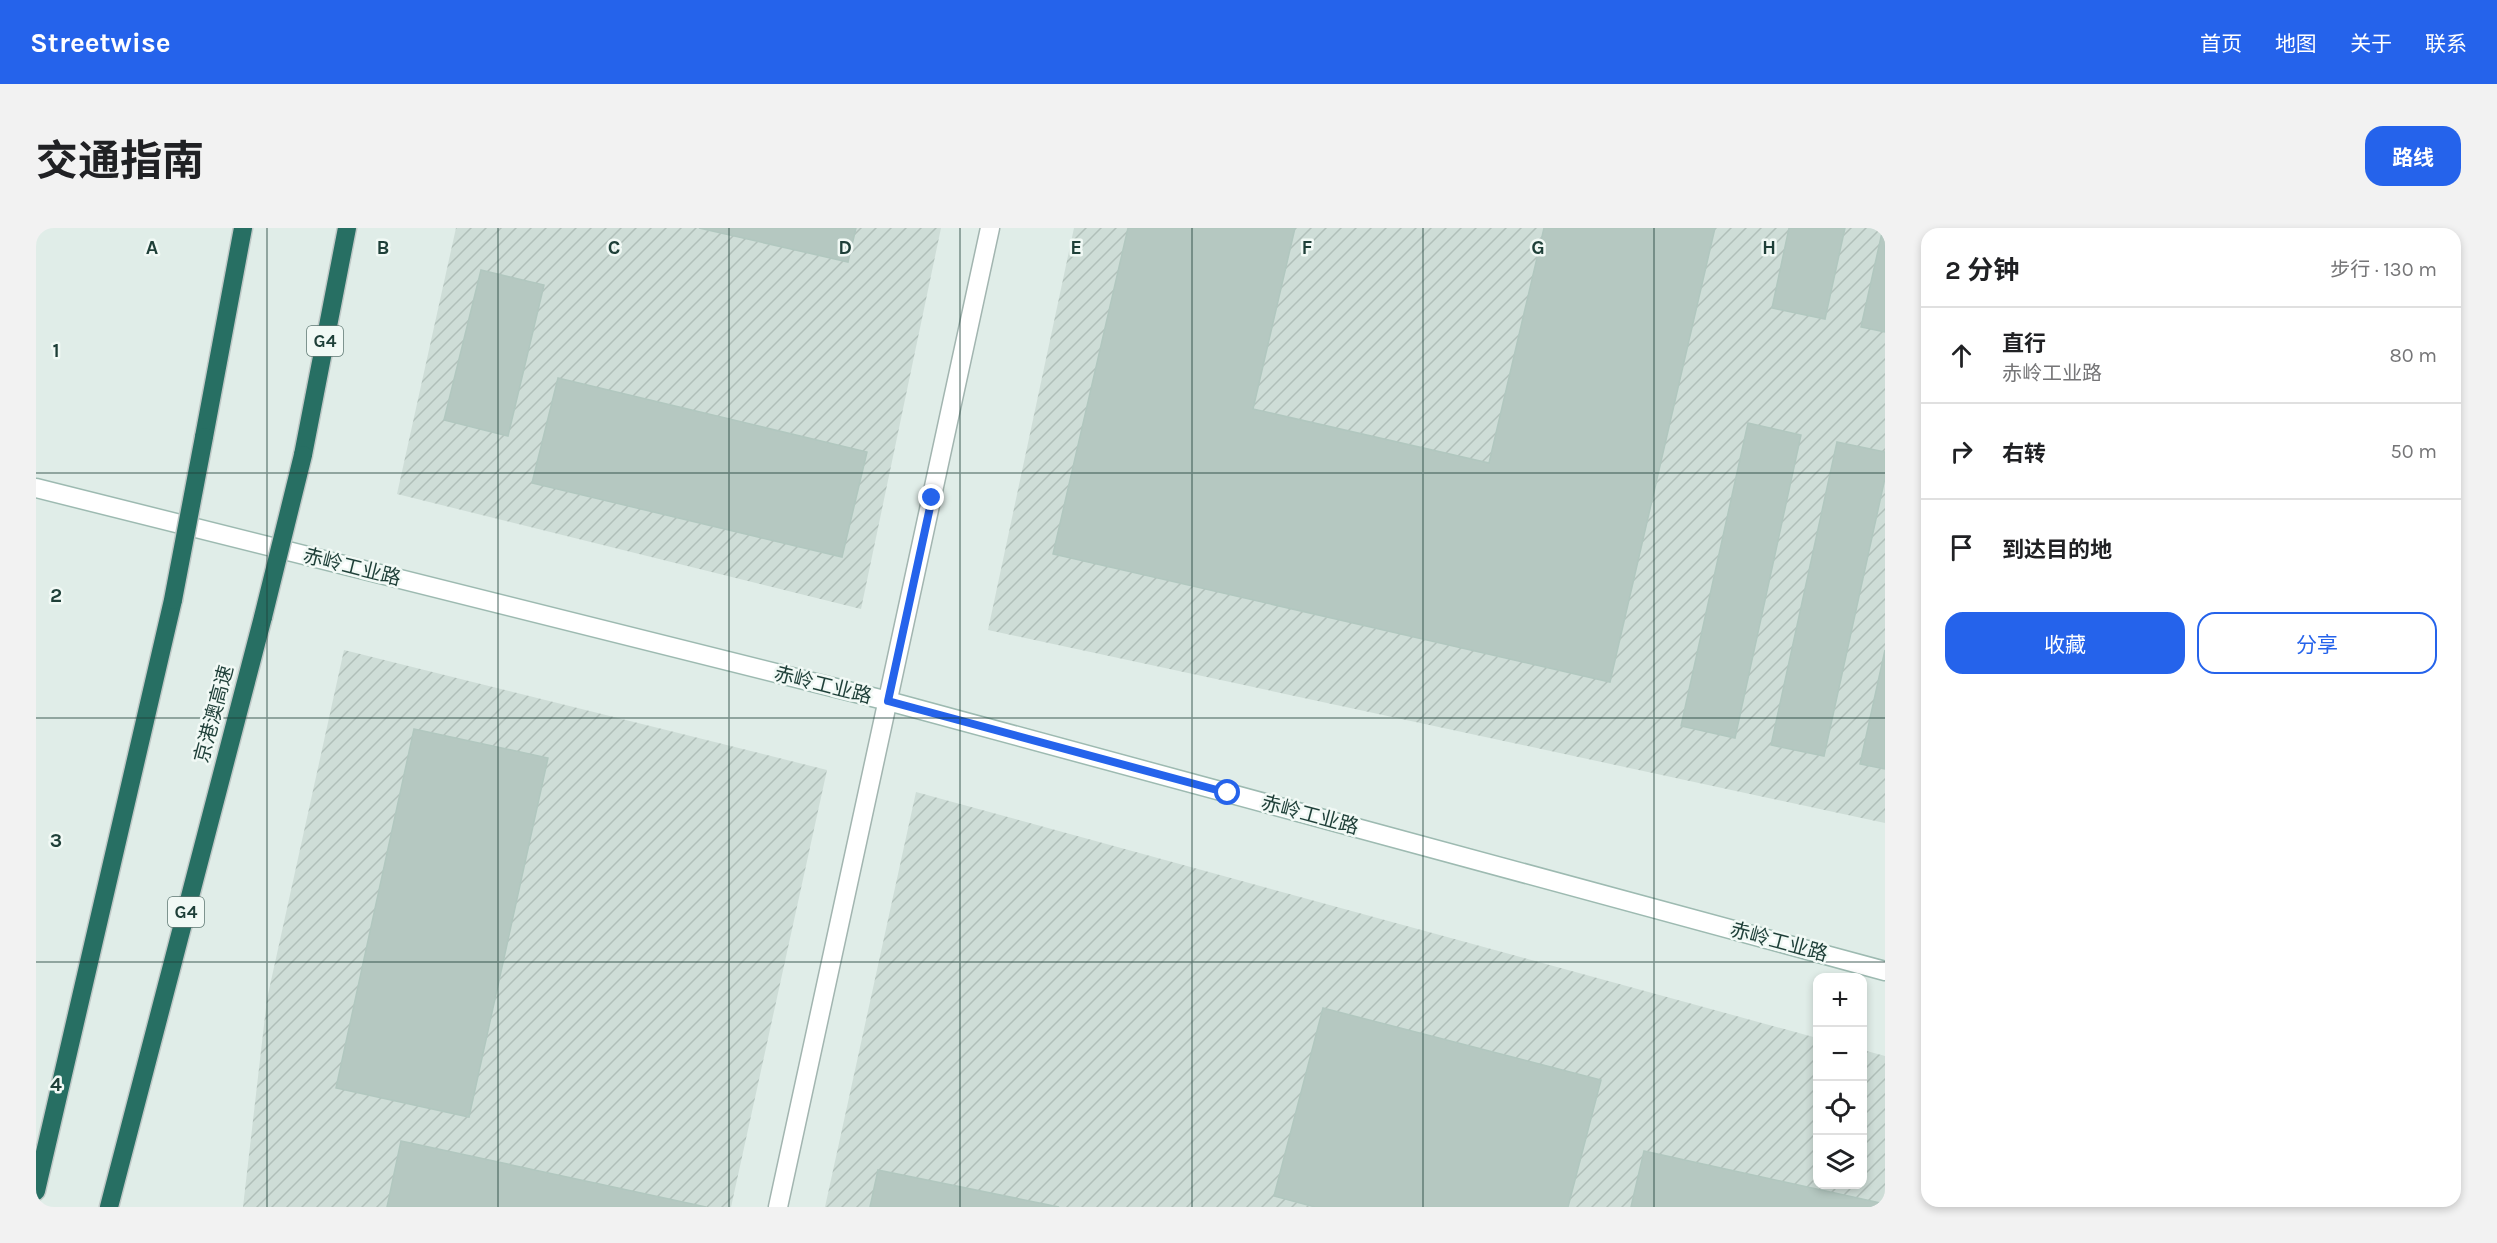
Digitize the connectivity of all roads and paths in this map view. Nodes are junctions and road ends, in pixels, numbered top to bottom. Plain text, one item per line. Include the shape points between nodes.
1 (243, 228) edge
2 (347, 228) edge
3 (990, 228) edge
4 (36, 488) edge
5 (888, 701) junction
6 (1885, 971) edge
7 (36, 1191) edge
8 (109, 1207) edge
9 (778, 1207) edge

1 - 7 highway, bridge via 173,600
2 - 8 highway, 京港澳高速 / G4, bridge via 303,455
3 - 5 street
4 - 5 street, 赤岭工业路
5 - 6 street, 赤岭工业路
5 - 9 street

